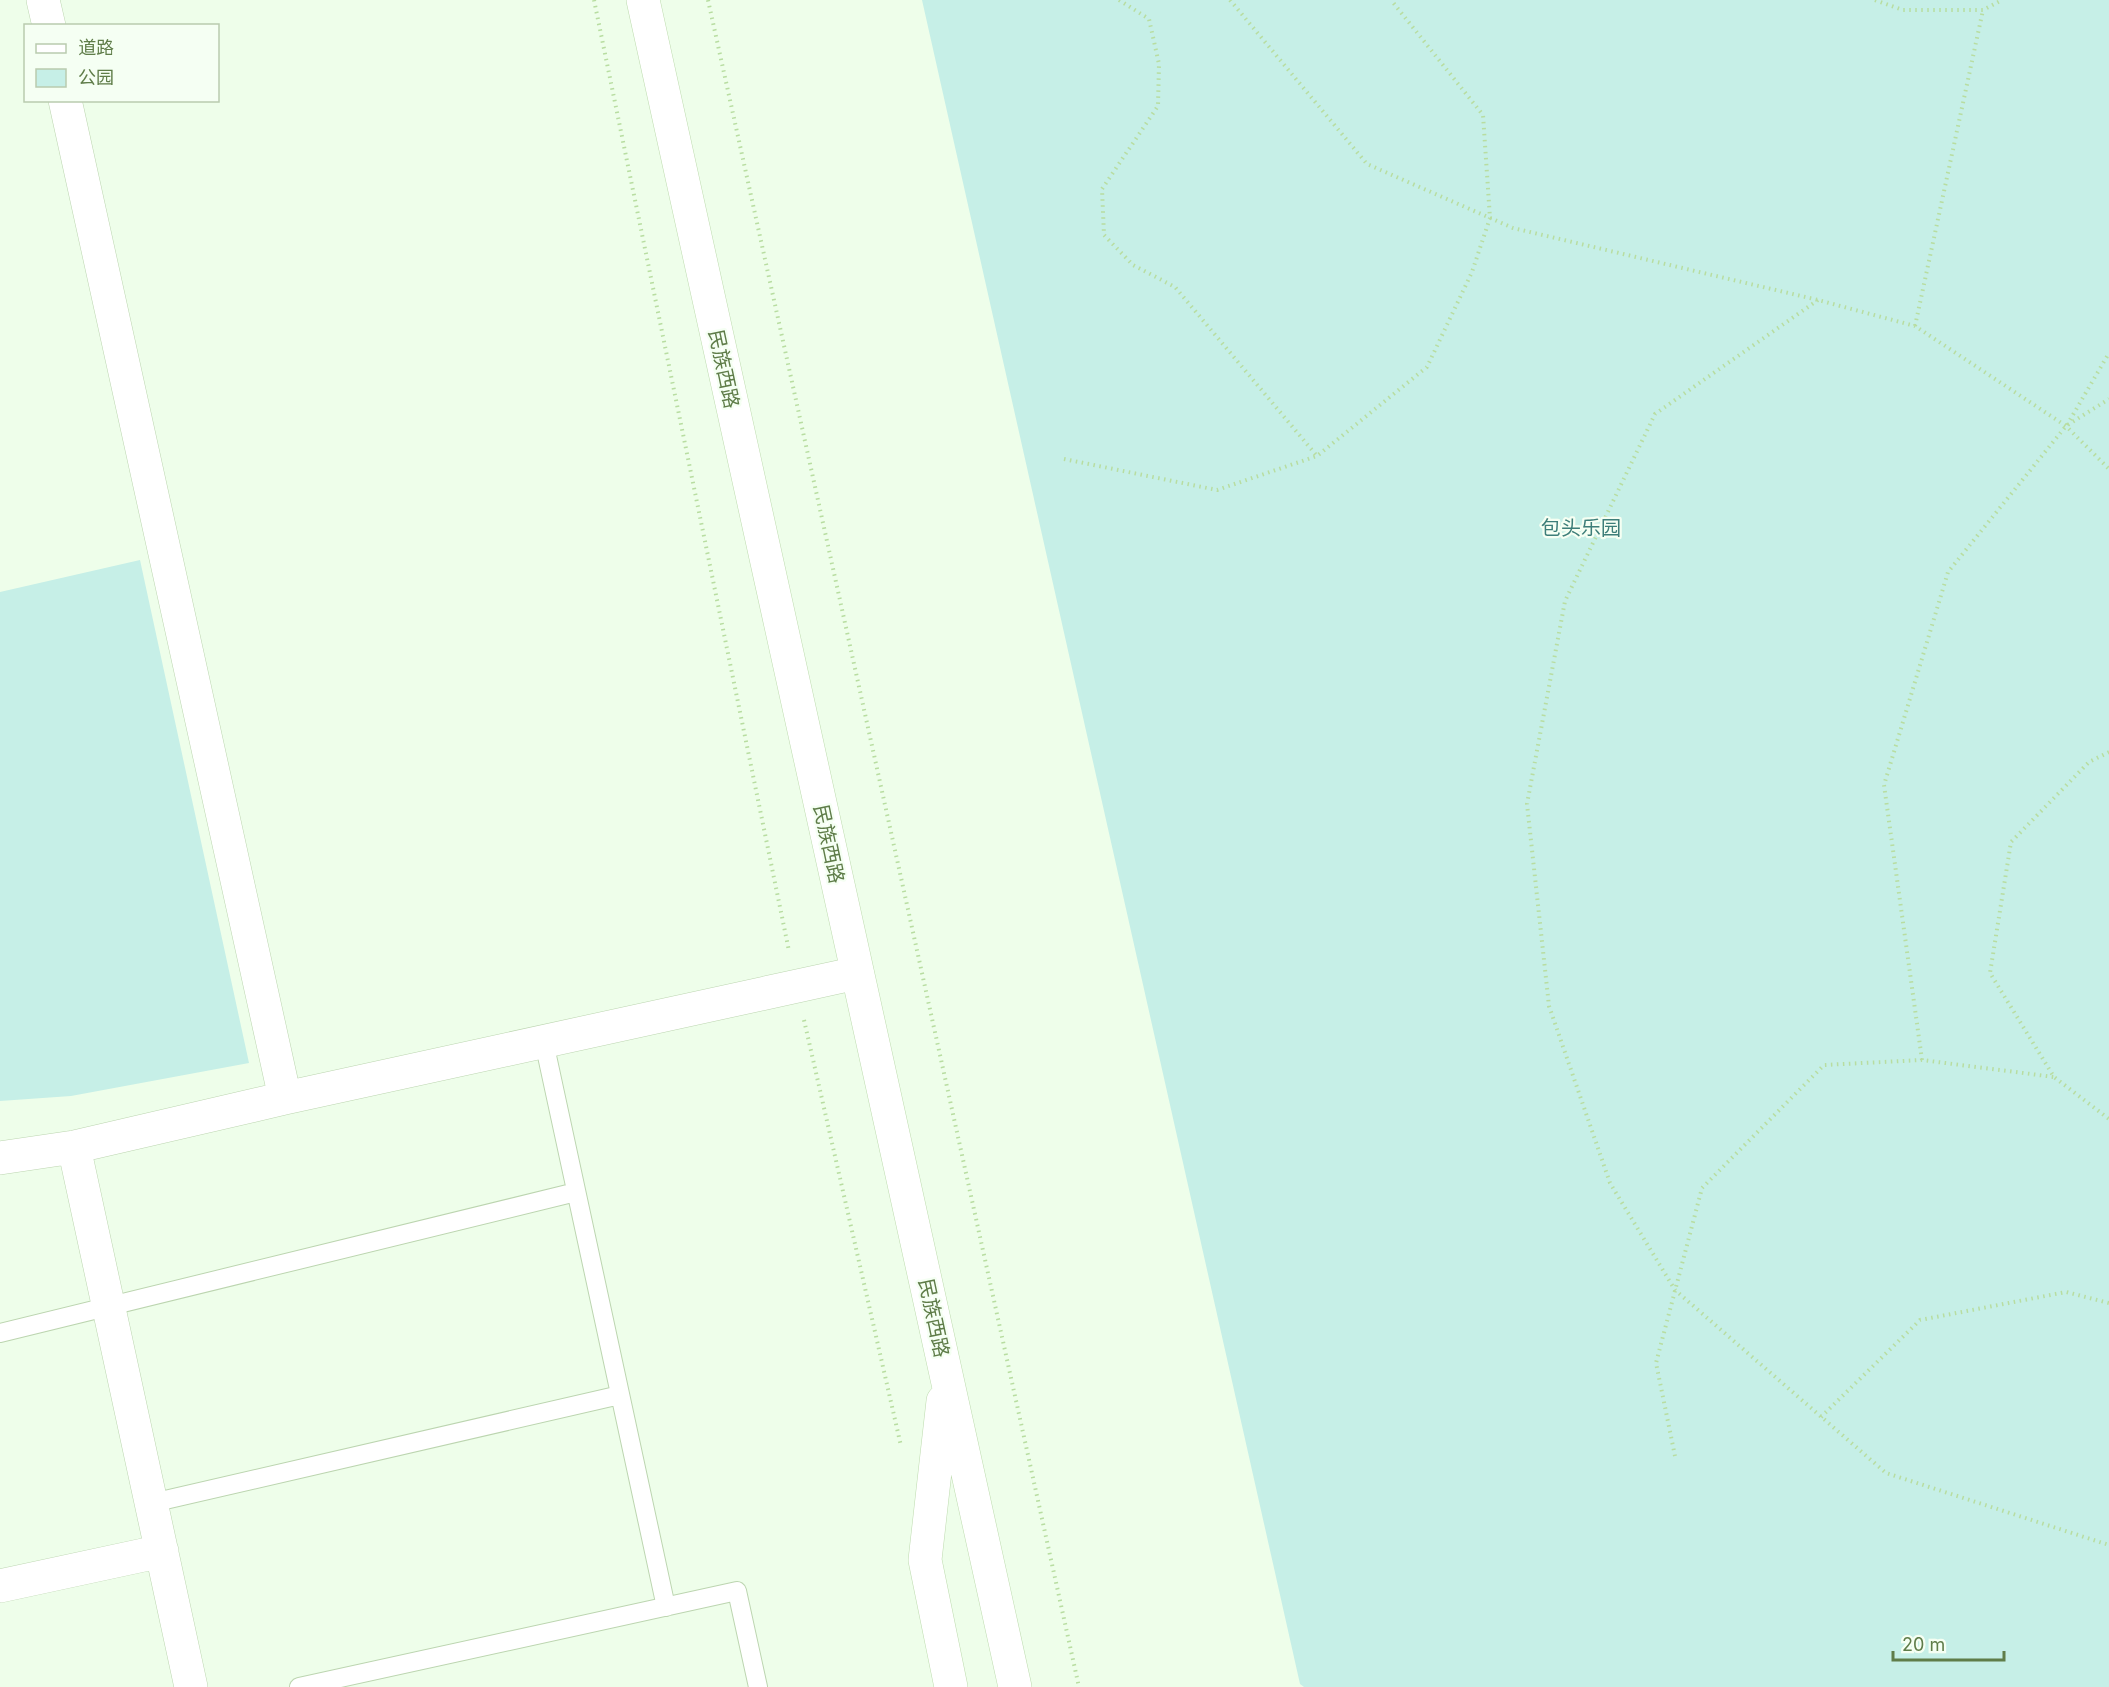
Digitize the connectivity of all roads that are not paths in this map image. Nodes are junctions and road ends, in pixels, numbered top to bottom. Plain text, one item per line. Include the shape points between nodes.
1 (43, 0) edge
2 (643, 0) edge
3 (49, 24) edge
4 (65, 102) edge
5 (858, 973) junction
6 (544, 1042) junction
7 (285, 1098) junction
8 (75, 1147) junction
9 (0, 1158) edge
10 (576, 1192) junction
11 (109, 1306) junction
12 (0, 1333) edge
13 (946, 1372) junction
14 (620, 1395) junction
15 (152, 1503) junction
16 (162, 1551) junction
17 (0, 1586) edge
18 (666, 1607) junction
19 (191, 1687) edge
20 (299, 1687) edge
21 (758, 1687) edge
22 (951, 1687) edge
23 (1015, 1687) edge

1 - 3 street
2 - 5 street, 民族西路
4 - 7 street
5 - 6 street
5 - 13 street, 民族西路
6 - 7 street
6 - 10 lane
7 - 8 street
8 - 9 street
8 - 11 street
10 - 11 lane
10 - 14 lane
11 - 12 lane
11 - 15 street
13 - 22 street via 926,1560
13 - 23 street, 民族西路
14 - 15 lane
14 - 18 lane
15 - 16 street
16 - 17 street
16 - 19 street
18 - 20 lane
18 - 21 lane via 737,1591

